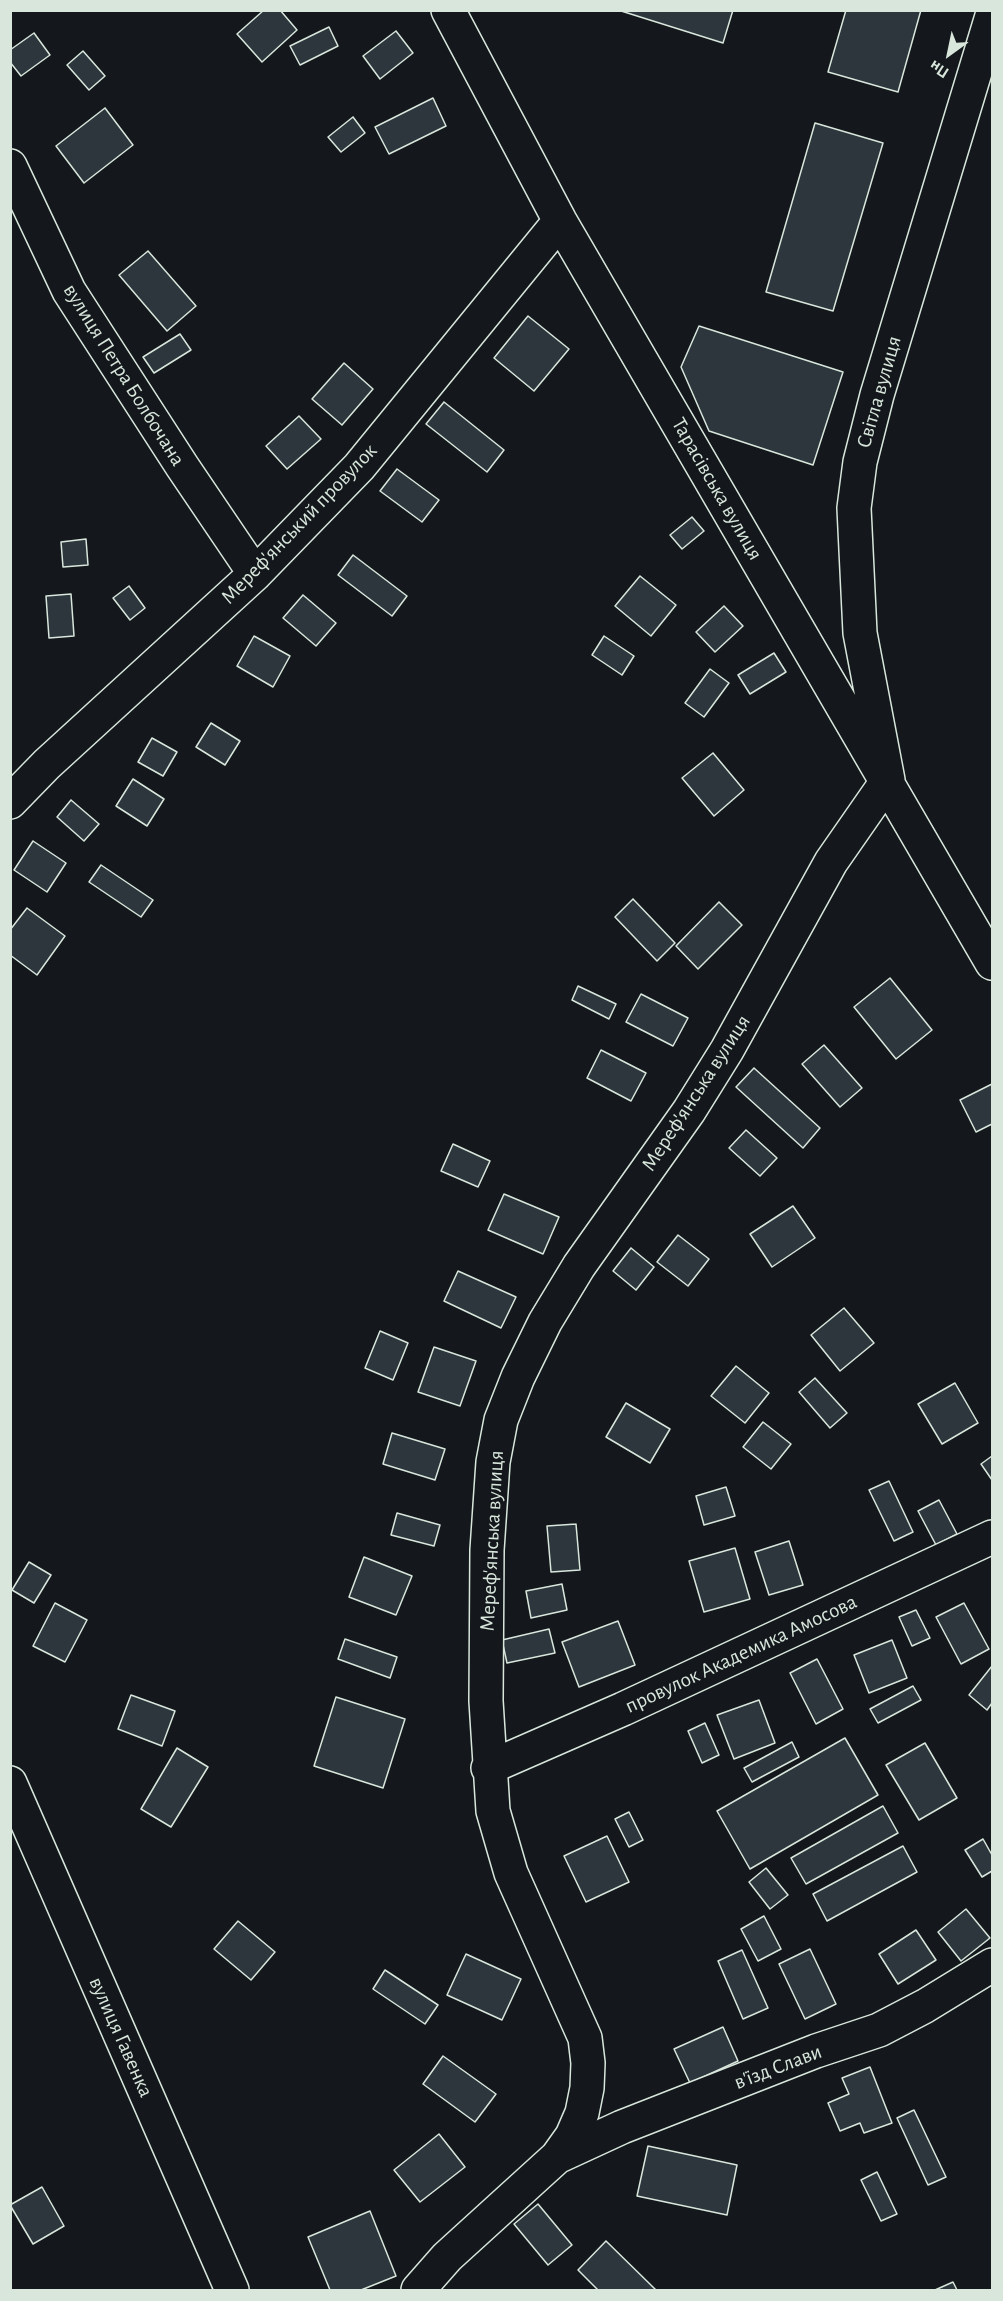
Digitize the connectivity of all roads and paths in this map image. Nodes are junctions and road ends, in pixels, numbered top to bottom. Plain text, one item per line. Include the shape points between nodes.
1 (448, 10) edge
2 (993, 16) edge
3 (10, 166) edge
4 (560, 220) junction
5 (255, 574) junction
6 (888, 780) junction
7 (10, 802) edge
8 (993, 963) edge
9 (993, 1537) edge
10 (489, 1768) junction
11 (10, 1783) edge
12 (993, 1965) edge
13 (557, 2157) junction
14 (232, 2290) edge
15 (418, 2290) edge

1 - 4 street, Тарасівська вулиця
2 - 6 street, Світла вулиця via 882,376 860,462 854,508 860,633
3 - 5 street, вулиця Петра Болбочана via 69,291
4 - 5 street, Мереф'янський провулок via 359,467
4 - 6 street, Тарасівська вулиця
5 - 7 street, Мереф'янський провулок
6 - 8 street, Тарасівська вулиця
6 - 10 street, Мереф'янська вулиця via 831,862 694,1102 579,1266 518,1377 501,1420 493,1462 487,1550
9 - 10 street, провулок Академика Амосова
10 - 13 street, Мереф'янська вулиця via 493,1811 511,1873 585,2038 587,2088 582,2113
11 - 14 street, вулиця Гавенка
12 - 13 street, в'їзд Слави via 879,2030 622,2127
13 - 15 street, Мереф'янська вулиця via 447,2256

